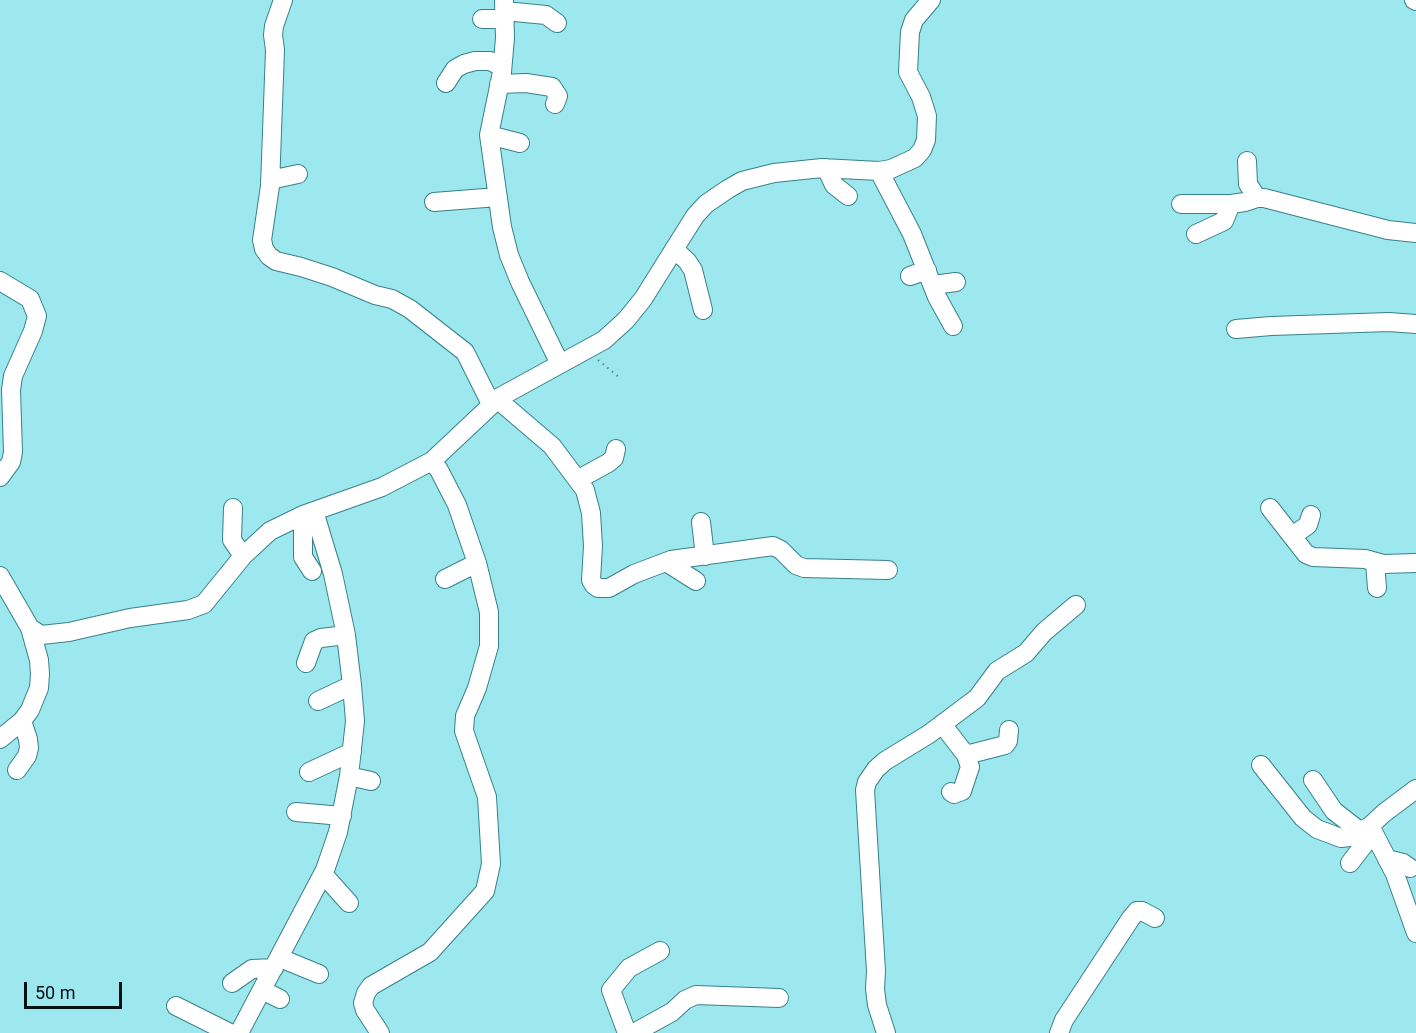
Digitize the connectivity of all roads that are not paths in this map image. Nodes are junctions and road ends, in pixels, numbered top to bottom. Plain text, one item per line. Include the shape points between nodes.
1 (283, 0) edge
2 (930, 1) edge
3 (504, 10) edge
4 (482, 19) dead end
5 (557, 23) dead end
6 (501, 75) junction
7 (446, 83) dead end
8 (555, 104) dead end
9 (489, 135) junction
10 (520, 143) dead end
11 (1247, 161) dead end
12 (826, 168) junction
13 (879, 171) junction
14 (297, 174) dead end
15 (270, 180) junction
16 (848, 196) dead end
17 (498, 197) junction
18 (1257, 198) junction
19 (434, 202) dead end
20 (1181, 204) dead end
21 (1231, 204) junction
22 (1416, 233) edge
23 (1196, 234) dead end
24 (674, 249) junction
25 (910, 276) dead end
26 (930, 277) junction
27 (0, 281) edge
28 (956, 282) dead end
29 (703, 310) dead end
30 (1416, 324) edge
31 (953, 326) dead end
32 (1236, 328) dead end
33 (560, 364) junction
34 (8, 365) edge
35 (494, 401) junction
36 (616, 449) dead end
37 (432, 461) junction
38 (0, 477) edge
39 (579, 479) junction
40 (233, 507) dead end
41 (1270, 508) dead end
42 (308, 513) junction
43 (1311, 515) dead end
44 (702, 522) dead end
45 (1292, 536) junction
46 (243, 556) junction
47 (705, 556) junction
48 (666, 562) junction
49 (477, 563) junction
50 (1375, 563) junction
51 (1416, 563) edge
52 (888, 570) dead end
53 (312, 571) dead end
54 (0, 576) edge
55 (445, 579) dead end
56 (696, 581) dead end
57 (1377, 588) dead end
58 (6, 601) edge
59 (1076, 605) dead end
60 (30, 628) junction
61 (346, 636) junction
62 (306, 663) dead end
63 (352, 685) junction
64 (318, 701) dead end
65 (22, 721) junction
66 (942, 724) junction
67 (1009, 730) dead end
68 (0, 739) edge
69 (352, 752) junction
70 (966, 755) junction
71 (1261, 765) dead end
72 (16, 770) dead end
73 (309, 772) dead end
74 (349, 776) junction
75 (1312, 780) dead end
76 (371, 781) dead end
77 (1416, 789) edge
78 (951, 792) dead end
79 (296, 812) dead end
80 (342, 816) junction
81 (1368, 830) junction
82 (1387, 859) junction
83 (1350, 863) dead end
84 (1410, 868) dead end
85 (322, 874) junction
86 (349, 903) dead end
87 (1155, 918) dead end
88 (1416, 933) edge
89 (660, 951) dead end
90 (277, 963) junction
91 (319, 974) dead end
92 (232, 983) dead end
93 (262, 990) junction
94 (778, 998) dead end
95 (280, 999) dead end
96 (176, 1006) dead end
97 (230, 1033) edge
98 (239, 1033) edge
99 (380, 1033) edge
100 (627, 1033) edge
101 (634, 1033) edge
102 (886, 1033) edge
103 (1059, 1033) edge

1 - 15 street via 273,35
2 - 13 street via 914,20 907,56 908,72 925,105 927,134 915,158
3 - 4 street
3 - 5 street via 546,15
3 - 6 street
6 - 7 street via 484,61 455,69
6 - 8 street via 526,84 552,87 558,96
6 - 9 street
9 - 10 street
9 - 17 street
11 - 18 street via 1248,184
12 - 13 street
12 - 16 street via 834,186
12 - 24 street via 774,173 742,181 706,204
13 - 26 street
14 - 15 street
15 - 35 street via 262,240 268,256 392,299 410,309 465,352
17 - 19 street
17 - 33 street via 509,255
18 - 21 street
18 - 22 street via 1388,230
20 - 21 street
21 - 23 street via 1224,220
24 - 29 street via 693,270
24 - 33 street via 626,320 604,340
25 - 26 street
26 - 28 street
26 - 31 street
27 - 34 street via 30,299 37,316 33,331
30 - 32 street
33 - 35 street
34 - 38 street via 11,462
35 - 37 street
35 - 39 street via 552,446
36 - 39 street via 614,459
37 - 42 street via 382,487
37 - 49 street via 457,505
39 - 48 street via 590,503 594,585 609,588
40 - 46 street via 232,540
41 - 45 street
42 - 46 street via 270,531
42 - 53 street via 303,557
42 - 61 street via 333,574
43 - 45 street via 1308,525
44 - 47 street
45 - 50 street via 1313,557 1365,559
46 - 60 street via 197,608 52,635 41,635
47 - 48 street
47 - 52 street via 773,546 804,568
48 - 56 street
49 - 55 street
49 - 99 street via 489,612 489,646 465,716 464,731 487,797 491,864 485,891 430,952 371,986 363,1003
50 - 51 street
50 - 57 street
54 - 58 street
58 - 60 street
59 - 66 street via 1026,653 997,671 977,698
60 - 65 street via 40,674 39,688
61 - 62 street via 314,641
61 - 63 street
63 - 64 street
63 - 69 street via 363,727
65 - 68 street
65 - 72 street via 29,748
66 - 70 street
66 - 102 street via 876,769 867,782 875,989
67 - 70 street via 1005,746
69 - 73 street
69 - 74 street
70 - 78 street via 970,767 962,791
71 - 81 street via 1303,818 1317,829 1341,838
74 - 76 street
74 - 80 street
75 - 81 street via 1334,812
77 - 81 street
79 - 80 street
80 - 85 street
81 - 82 street
81 - 83 street
82 - 84 street
82 - 88 street
85 - 86 street
85 - 90 street
87 - 103 street via 1137,911 1131,918
89 - 100 street via 629,968 611,990
90 - 91 street
90 - 92 street via 252,969
90 - 93 street
93 - 95 street
93 - 98 street
94 - 101 street via 696,995
96 - 97 street

